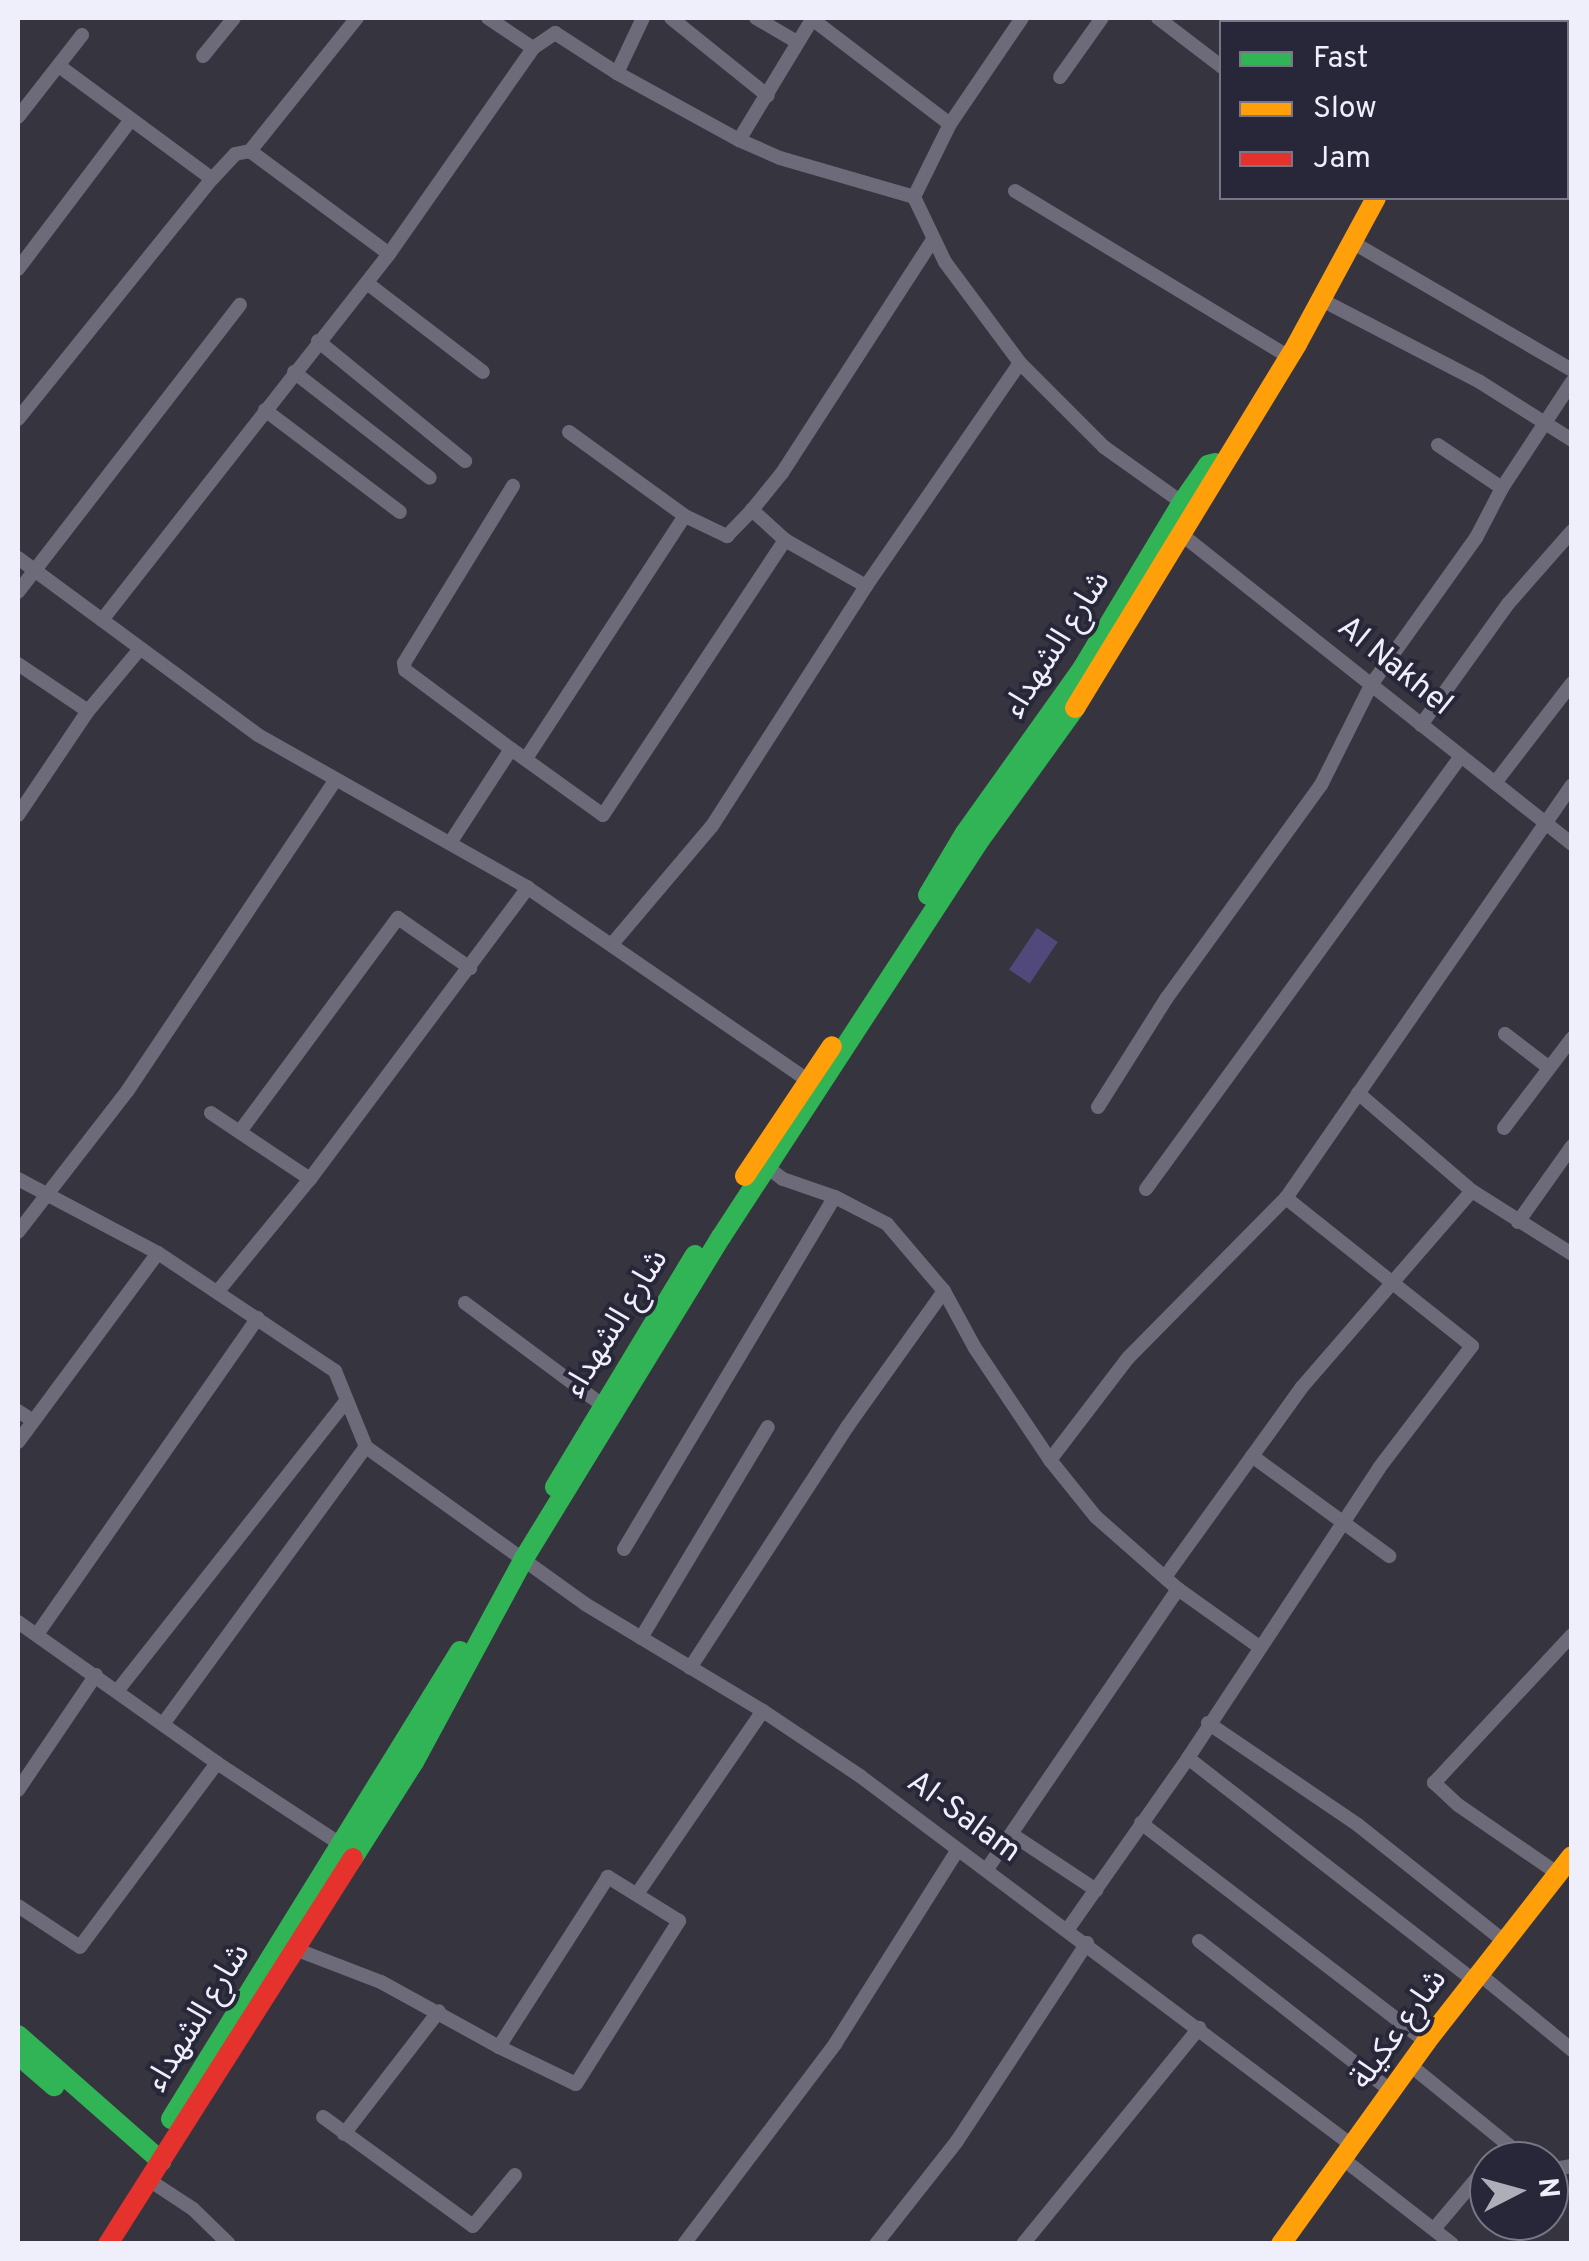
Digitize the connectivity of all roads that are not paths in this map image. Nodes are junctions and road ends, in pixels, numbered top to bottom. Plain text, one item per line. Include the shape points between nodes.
1 (234, 18) edge
2 (357, 18) edge
3 (488, 18) edge
4 (642, 18) edge
5 (671, 18) edge
6 (756, 18) edge
7 (812, 18) edge
8 (1022, 18) edge
9 (1102, 18) edge
10 (1158, 18) edge
11 (82, 35) dead end
12 (797, 42) junction
13 (533, 48) junction
14 (203, 56) dead end
15 (1219, 64) edge
16 (59, 66) junction
17 (617, 73) junction
18 (1060, 77) dead end
19 (768, 96) junction
20 (18, 118) edge
21 (128, 122) junction
22 (950, 124) junction
23 (739, 140) junction
24 (250, 151) junction
25 (212, 180) junction
26 (1015, 191) dead end
27 (914, 197) junction
28 (1374, 200) edge
29 (932, 241) junction
30 (1352, 242) junction
31 (389, 254) junction
32 (18, 269) edge
33 (367, 283) junction
34 (1320, 298) junction
35 (240, 305) dead end
36 (318, 342) junction
37 (1288, 356) junction
38 (1020, 364) junction
39 (1572, 370) edge
40 (294, 372) junction
41 (482, 372) dead end
42 (1572, 382) edge
43 (265, 410) junction
44 (18, 420) edge
45 (1544, 425) junction
46 (569, 432) dead end
47 (1572, 440) edge
48 (1438, 444) dead end
49 (465, 461) dead end
50 (430, 478) dead end
51 (513, 486) dead end
52 (1502, 488) junction
53 (1188, 508) junction
54 (752, 510) junction
55 (400, 512) dead end
56 (685, 516) junction
57 (1572, 531) edge
58 (1181, 534) junction
59 (785, 540) junction
60 (18, 558) edge
61 (35, 572) junction
62 (866, 586) junction
63 (18, 592) edge
64 (102, 620) junction
65 (139, 650) junction
66 (18, 664) edge
67 (1572, 683) edge
68 (1371, 685) junction
69 (88, 712) junction
70 (1421, 725) junction
71 (511, 748) junction
72 (1462, 756) junction
73 (527, 757) junction
74 (334, 782) junction
75 (1496, 783) junction
76 (1572, 786) edge
77 (18, 815) edge
78 (1544, 823) junction
79 (450, 843) junction
80 (1572, 844) edge
81 (528, 888) junction
82 (613, 942) junction
83 (470, 968) junction
84 (1505, 1034) dead end
85 (1570, 1043) edge
86 (1548, 1066) junction
87 (814, 1084) junction
88 (1358, 1093) junction
89 (1098, 1107) dead end
90 (211, 1113) dead end
91 (1504, 1128) dead end
92 (241, 1130) junction
93 (1572, 1146) edge
94 (767, 1167) junction
95 (310, 1178) junction
96 (18, 1179) edge
97 (1146, 1189) dead end
98 (1472, 1191) junction
99 (52, 1194) junction
100 (835, 1197) junction
101 (1286, 1198) junction
102 (1518, 1222) junction
103 (18, 1232) edge
104 (158, 1253) junction
105 (1572, 1254) edge
106 (1390, 1284) junction
107 (219, 1290) junction
108 (944, 1290) junction
109 (465, 1303) dead end
110 (258, 1318) junction
111 (346, 1401) junction
112 (601, 1404) junction
113 (18, 1411) edge
114 (32, 1420) junction
115 (768, 1426) dead end
116 (18, 1442) edge
117 (366, 1447) junction
118 (1252, 1456) junction
119 (1050, 1460) junction
120 (1344, 1522) junction
121 (624, 1548) dead end
122 (1389, 1556) dead end
123 (519, 1558) junction
124 (1165, 1578) junction
125 (1178, 1588) junction
126 (18, 1622) edge
127 (38, 1633) junction
128 (1572, 1634) edge
129 (641, 1638) junction
130 (1258, 1646) junction
131 (690, 1668) junction
132 (96, 1675) junction
133 (118, 1690) junction
134 (763, 1711) junction
135 (1208, 1723) junction
136 (163, 1724) junction
137 (1188, 1758) junction
138 (217, 1763) junction
139 (18, 1790) edge
140 (1141, 1822) junction
141 (1012, 1835) junction
142 (342, 1844) junction
143 (957, 1851) junction
144 (1572, 1856) edge
145 (987, 1868) junction
146 (1561, 1878) edge
147 (1096, 1890) junction
148 (638, 1894) junction
149 (18, 1906) edge
150 (1068, 1928) junction
151 (1199, 1941) dead end
152 (1504, 1941) junction
153 (1087, 1943) junction
154 (295, 1949) junction
155 (1476, 1976) junction
156 (439, 2011) junction
157 (1199, 2028) junction
158 (18, 2035) edge
159 (1426, 2042) junction
160 (499, 2047) junction
161 (1572, 2050) edge
162 (18, 2055) edge
163 (1410, 2065) junction
164 (1392, 2092) junction
165 (323, 2117) dead end
166 (344, 2134) junction
167 (1507, 2141) edge
168 (1348, 2152) junction
169 (151, 2166) junction
170 (515, 2175) dead end
171 (1469, 2188) edge
172 (1434, 2229) junction
173 (93, 2244) edge
174 (108, 2244) edge
175 (229, 2244) edge
176 (684, 2244) edge
177 (876, 2244) edge
178 (1023, 2244) edge
179 (1281, 2244) edge
180 (1452, 2244) edge

1 - 14 street
2 - 24 street
3 - 13 street
4 - 17 street
5 - 19 street
6 - 12 street
7 - 12 street
7 - 22 street
8 - 22 street
9 - 18 street
10 - 15 street
11 - 16 street
12 - 19 street
13 - 17 street via 555,32
13 - 31 street
16 - 20 street
16 - 21 street
17 - 23 street
19 - 23 street
21 - 25 street
21 - 32 street
22 - 27 street
23 - 27 street
24 - 25 street via 235,154
24 - 31 street
25 - 44 street
26 - 37 street
27 - 29 street
28 - 30 main road, شارع الشهداء
29 - 38 street
29 - 54 street
30 - 34 main road, شارع الشهداء
30 - 39 street
31 - 33 street
33 - 36 street
33 - 41 street
34 - 37 main road, شارع الشهداء
34 - 45 street via 1480,382
35 - 61 street
36 - 40 street
36 - 49 street
37 - 53 main road, شارع الشهداء
38 - 53 street via 1104,446
38 - 62 street
40 - 43 street
40 - 50 street
42 - 45 street
43 - 55 street
43 - 64 street
45 - 47 street
45 - 52 street
46 - 56 street
48 - 52 street
51 - 71 street via 404,663
52 - 68 street via 1476,538
53 - 58 main road, شارع الشهداء
53 - 87 main road, شارع الشهداء via 966,833
54 - 56 street via 726,536
54 - 59 street
56 - 73 street
57 - 70 street via 1508,604
58 - 68 street, Al Nakhel
58 - 87 main road, شارع الشهداء via 1069,718
59 - 62 street
59 - 73 street via 603,815
60 - 61 street
61 - 63 street
61 - 64 street
62 - 82 street via 712,826
64 - 65 street
65 - 69 street
65 - 74 street
66 - 69 street
67 - 75 street
68 - 70 street, Al Nakhel
68 - 89 street via 1321,785 1166,999
69 - 77 street
70 - 72 street, Al Nakhel
71 - 73 street
71 - 79 street
72 - 75 street, Al Nakhel
72 - 97 street
74 - 79 street
74 - 99 street
75 - 78 street, Al Nakhel
76 - 78 street
78 - 80 street, Al Nakhel
78 - 88 street
79 - 81 street
81 - 82 street
81 - 83 street
82 - 87 street
83 - 92 street via 398,918
83 - 95 street
84 - 86 street
85 - 86 street
86 - 91 street
87 - 94 main road, شارع الشهداء
87 - 112 main road, شارع الشهداء
88 - 98 street
88 - 101 street
90 - 92 street
92 - 95 street
93 - 102 street
94 - 100 street via 784,1180
94 - 123 main road, شارع الشهداء
95 - 107 street
96 - 99 street
98 - 102 street
98 - 106 street
99 - 103 street via 38,1202
99 - 104 street
100 - 108 street via 887,1224
100 - 121 street
101 - 106 street
101 - 119 street via 1128,1358
102 - 105 street
104 - 107 street
104 - 114 street
106 - 118 street
106 - 120 street via 1472,1346
107 - 110 street
108 - 119 street
108 - 131 street
109 - 112 street
110 - 111 street via 335,1371
110 - 127 street
111 - 117 street
111 - 133 street
112 - 123 main road, شارع الشهداء
113 - 114 street
114 - 116 street
115 - 129 street
117 - 123 street, Al-Salam
117 - 136 street
118 - 120 street
118 - 124 street
119 - 124 street via 1096,1517
120 - 122 street
120 - 130 street
123 - 129 street, Al-Salam
123 - 142 main road, شارع الشهداء
123 - 154 main road, شارع الشهداء via 414,1762
124 - 125 street
125 - 130 street
125 - 141 street
126 - 127 street
127 - 132 street
128 - 146 street via 1434,1782
129 - 131 street, Al-Salam
130 - 135 street
131 - 134 street, Al-Salam
132 - 133 street
132 - 139 street
133 - 136 street
134 - 143 street, Al-Salam
134 - 148 street
135 - 137 street
135 - 152 street via 1358,1825
136 - 138 street
137 - 140 street
137 - 155 street
138 - 142 street
138 - 149 street via 80,1947
140 - 147 street
140 - 159 street
141 - 145 street
141 - 147 street
142 - 169 main road, شارع الشهداء
143 - 145 street, Al-Salam
143 - 176 street via 835,2044
144 - 146 main road, شارع عكيلة
145 - 150 street, Al-Salam
146 - 152 main road, شارع عكيلة
147 - 150 street
148 - 160 street via 608,1877
148 - 160 street via 680,1921 576,2084
150 - 153 street, Al-Salam
151 - 164 street
152 - 155 main road, شارع عكيلة
153 - 157 street, Al-Salam
153 - 177 street via 957,2141
154 - 156 street
154 - 169 main road, شارع الشهداء
155 - 159 main road, شارع عكيلة
155 - 161 street
156 - 160 street
156 - 166 street
157 - 168 street, Al-Salam
157 - 178 street
158 - 169 main road
159 - 163 main road, شارع عكيلة
162 - 169 main road
163 - 164 main road, شارع عكيلة
163 - 167 street
164 - 168 main road, شارع عكيلة
165 - 166 street
166 - 170 street via 473,2226
168 - 172 street, Al-Salam
168 - 179 main road, شارع عكيلة
169 - 173 main road, شارع الشهداء
169 - 174 main road, شارع الشهداء
169 - 175 street
171 - 172 street
172 - 180 street, Al-Salam

